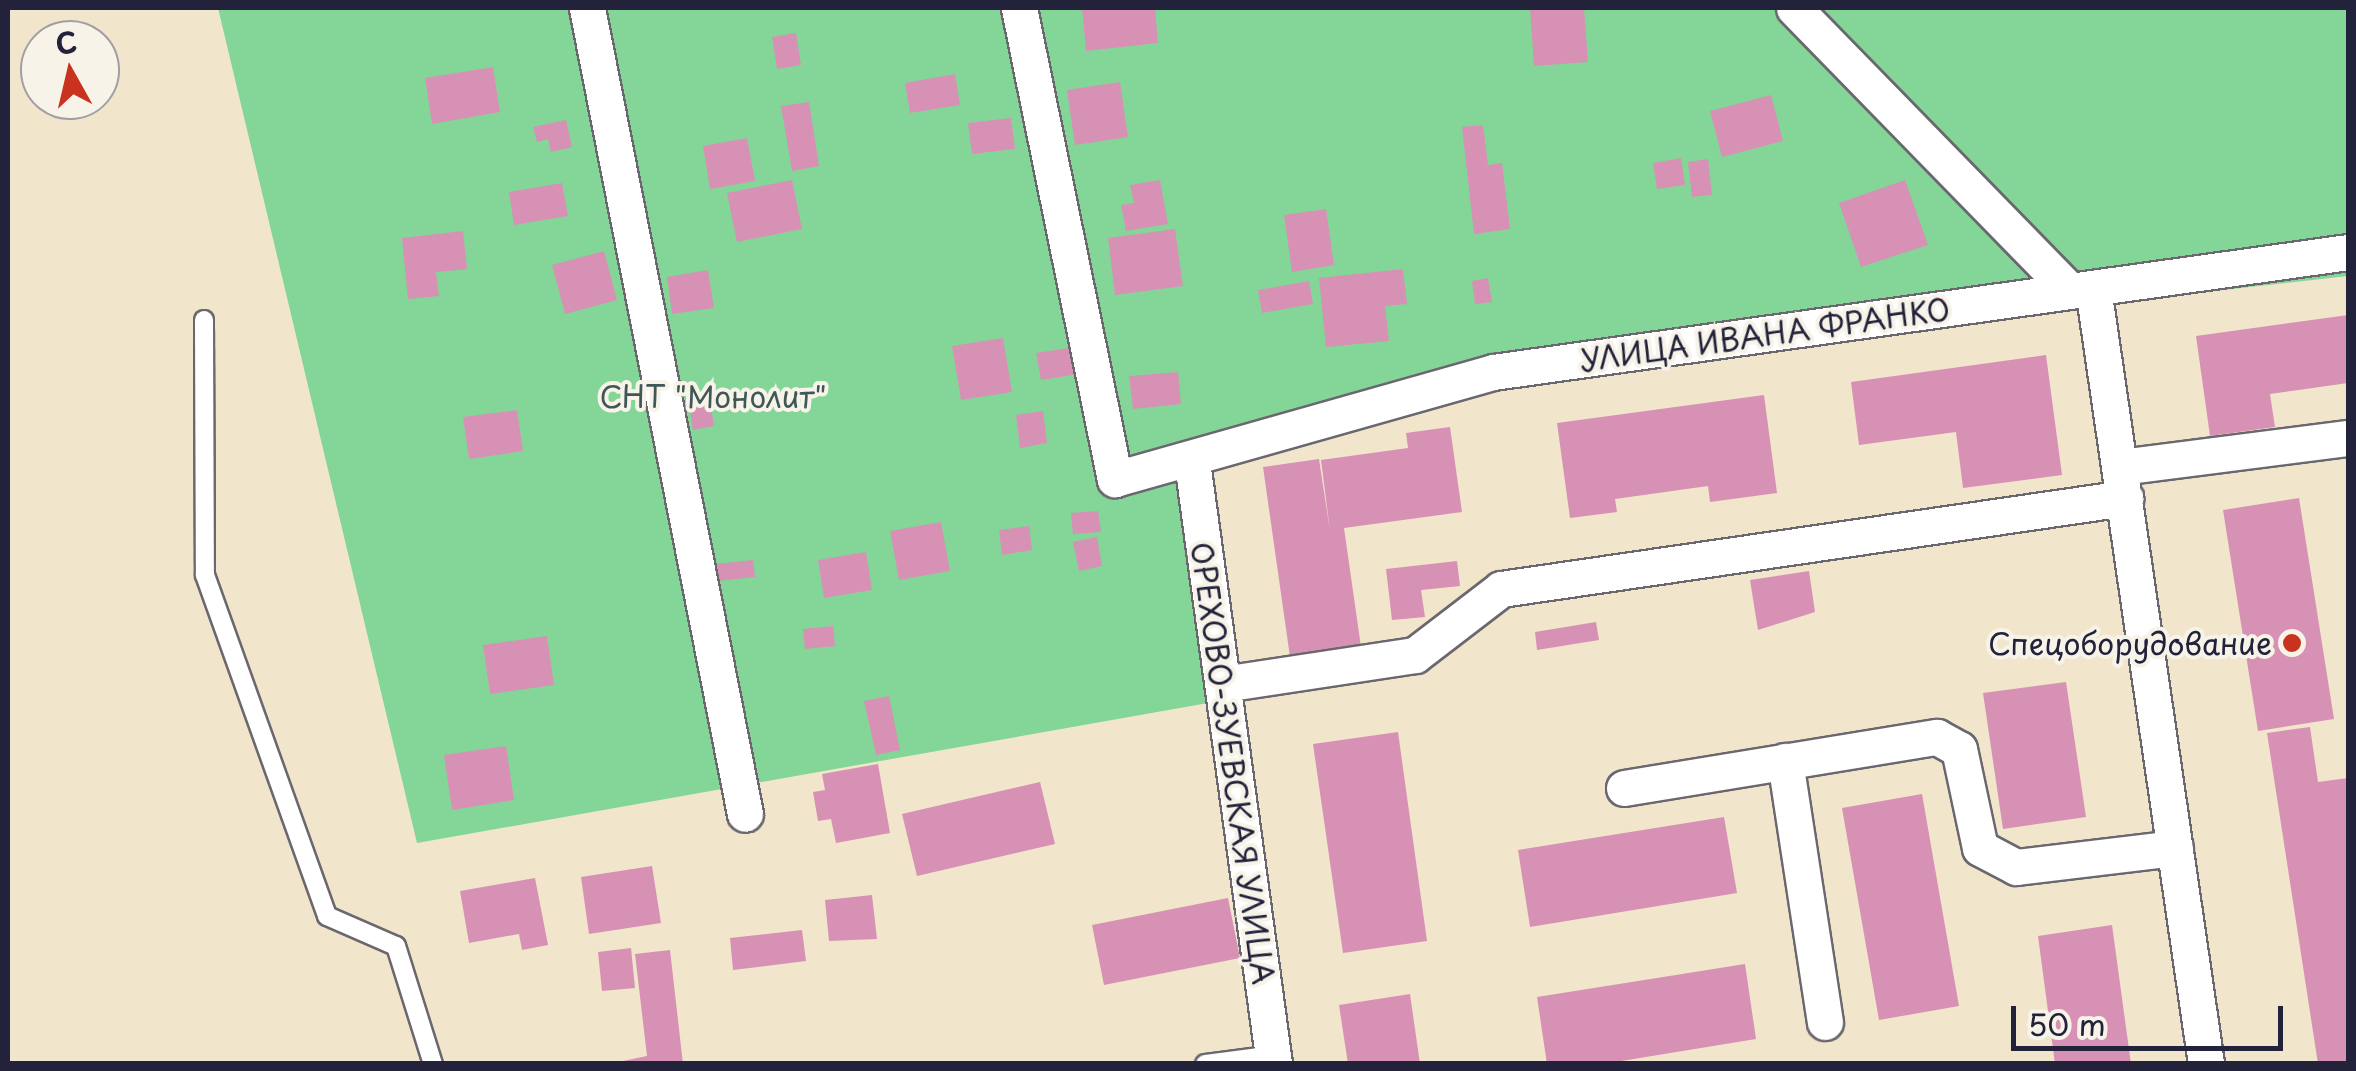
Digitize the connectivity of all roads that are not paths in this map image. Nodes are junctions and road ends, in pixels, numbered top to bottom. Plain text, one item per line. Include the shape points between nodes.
1 (587, 8) edge
2 (1019, 8) edge
3 (1794, 8) edge
4 (2348, 252) edge
5 (2081, 290) junction
6 (204, 320) dead end
7 (2348, 438) edge
8 (1192, 462) junction
9 (2123, 483) junction
10 (1223, 684) junction
11 (1785, 761) junction
12 (1624, 788) dead end
13 (746, 814) dead end
14 (2175, 848) junction
15 (1825, 1022) dead end
16 (1273, 1059) edge
17 (432, 1064) edge
18 (1205, 1064) edge
19 (2206, 1064) edge

1 - 13 street
2 - 8 street, УЛИЦА ИВАНА ФРАНКО via 1115,479
3 - 5 street
4 - 5 street, УЛИЦА ИВАНА ФРАНКО
5 - 8 street, УЛИЦА ИВАНА ФРАНКО via 1493,372
5 - 9 street
6 - 17 lane via 205,575 327,916 396,946
7 - 9 street
8 - 10 street, ОРЕХОВО-ЗУЕВСКАЯ УЛИЦА
9 - 10 street via 1501,589 1414,655
9 - 14 street
10 - 16 street, ОРЕХОВО-ЗУЕВСКАЯ УЛИЦА
11 - 12 street
11 - 14 street via 1937,737 1960,750 1980,848 2016,867
11 - 15 street
14 - 19 street
16 - 18 lane

